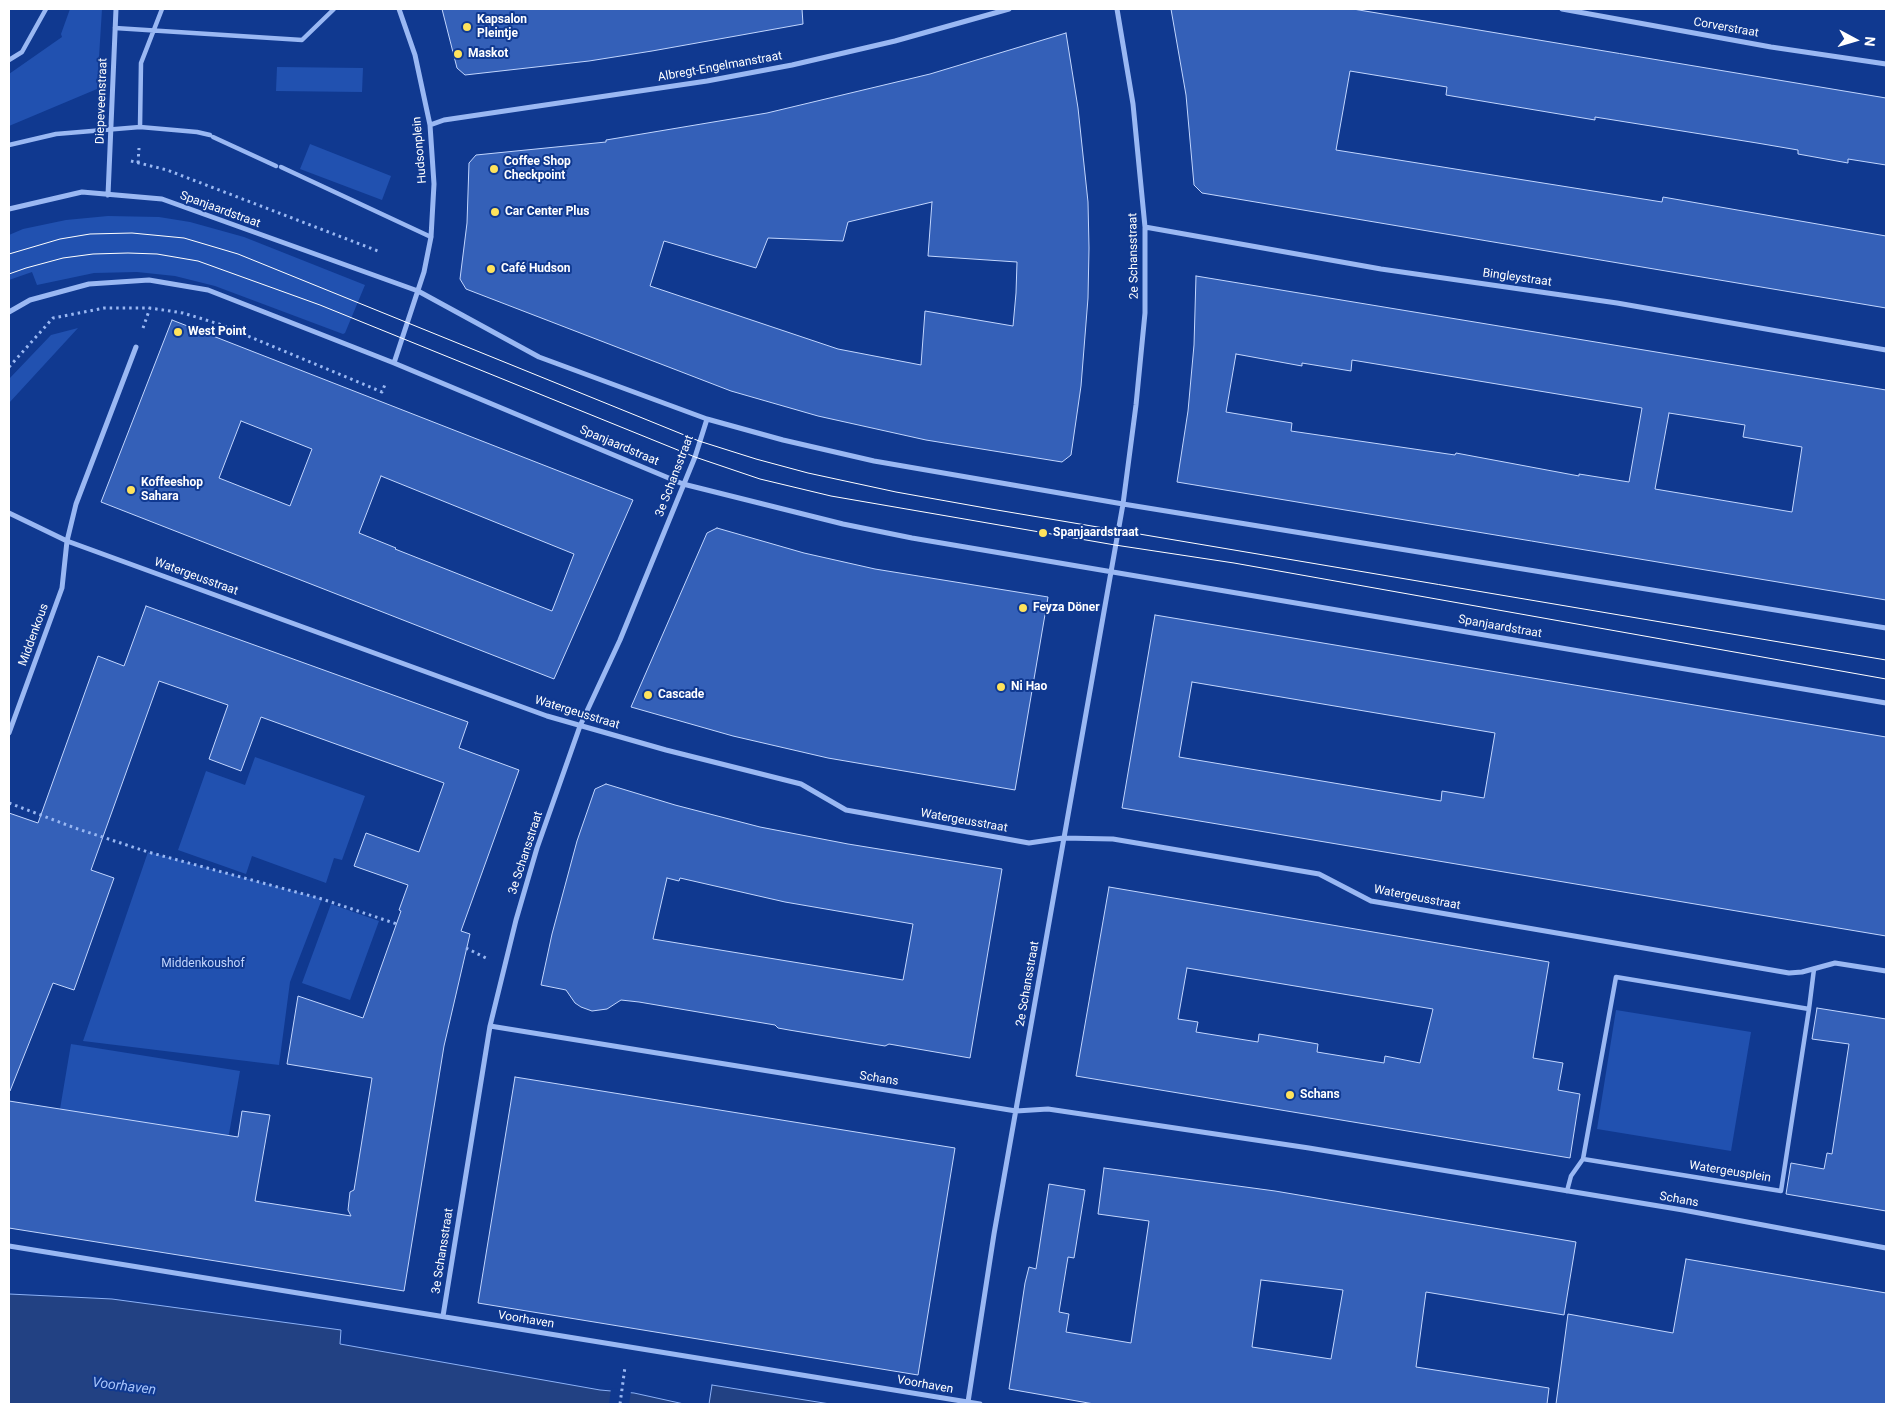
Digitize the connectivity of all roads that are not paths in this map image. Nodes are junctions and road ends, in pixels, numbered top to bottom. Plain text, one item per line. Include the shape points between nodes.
1 (46, 9) edge
2 (116, 9) edge
3 (162, 9) edge
4 (334, 9) edge
5 (399, 9) edge
6 (1009, 9) edge
7 (1117, 9) edge
8 (1562, 9) edge
9 (115, 28) junction
10 (153, 32) junction
11 (9, 60) edge
12 (1886, 64) edge
13 (430, 125) junction
14 (140, 127) junction
15 (111, 129) junction
16 (9, 145) edge
17 (108, 195) junction
18 (9, 209) edge
19 (1145, 227) junction
20 (431, 237) junction
21 (418, 291) junction
22 (9, 312) edge
23 (136, 348) dead end
24 (1886, 350) edge
25 (394, 363) junction
26 (707, 419) junction
27 (683, 484) junction
28 (1123, 504) junction
29 (9, 513) edge
30 (67, 541) junction
31 (1111, 570) junction
32 (1886, 628) edge
33 (1886, 703) edge
34 (580, 726) junction
35 (9, 733) edge
36 (1064, 838) junction
37 (1814, 969) junction
38 (1886, 971) edge
39 (1809, 1009) junction
40 (490, 1026) junction
41 (1016, 1111) junction
42 (1583, 1159) junction
43 (1568, 1191) junction
44 (9, 1246) edge
45 (1886, 1248) edge
46 (443, 1316) junction
47 (968, 1402) junction
48 (980, 1404) edge

1 - 11 street via 22,52
2 - 9 street, Diepeveenstraat
3 - 10 street
4 - 10 street via 302,40
5 - 13 street, Hudsonplein via 415,55
6 - 13 street, Albregt-Engelmanstraat via 792,65 707,81 444,120
7 - 19 street, 2e Schansstraat via 1133,104
8 - 12 street, Corverstraat
9 - 10 street
9 - 15 street, Diepeveenstraat
10 - 14 street via 141,63
13 - 20 street, Hudsonplein via 434,184
14 - 15 street
14 - 20 street via 212,136
15 - 16 street via 56,134
15 - 17 street, Diepeveenstraat
17 - 18 street, Spanjaardstraat via 82,192
17 - 21 street, Spanjaardstraat via 162,199
19 - 24 street, Bingleystraat via 1381,269 1617,302
19 - 28 street, 2e Schansstraat via 1145,313
20 - 21 street, Hudsonplein
21 - 25 street
21 - 26 street, Spanjaardstraat via 539,358
22 - 25 street, Spanjaardstraat via 30,300 89,284 149,280 208,290
23 - 30 street via 76,504
25 - 27 street, Spanjaardstraat
26 - 27 street, 3e Schansstraat
26 - 28 street, Spanjaardstraat via 874,461
27 - 31 street, Spanjaardstraat via 912,538
27 - 34 street, 3e Schansstraat via 620,640
28 - 31 street
28 - 32 street, Spanjaardstraat
29 - 30 street, Watergeusstraat
30 - 34 street, Watergeusstraat
30 - 35 street, Middenkous via 62,588
31 - 33 street, Spanjaardstraat
31 - 36 street, 2e Schansstraat
34 - 36 street, Watergeusstraat via 801,784 846,810 1029,843
34 - 40 street, 3e Schansstraat via 537,848
36 - 37 street, Watergeusstraat via 1113,839 1319,874 1371,901 1409,908 1789,973
36 - 41 street, 2e Schansstraat
37 - 38 street, Watergeusstraat via 1835,963
37 - 39 street, Watergeusplein
39 - 42 street via 1616,977
39 - 42 street, Watergeusplein via 1781,1190
40 - 41 street, Schans
40 - 46 street, 3e Schansstraat
41 - 43 street, Schans via 1048,1109
41 - 47 street, 2e Schansstraat
42 - 43 street via 1571,1176
43 - 45 street, Schans
44 - 46 street, Voorhaven
46 - 47 street, Voorhaven
47 - 48 street, Voorhaven

